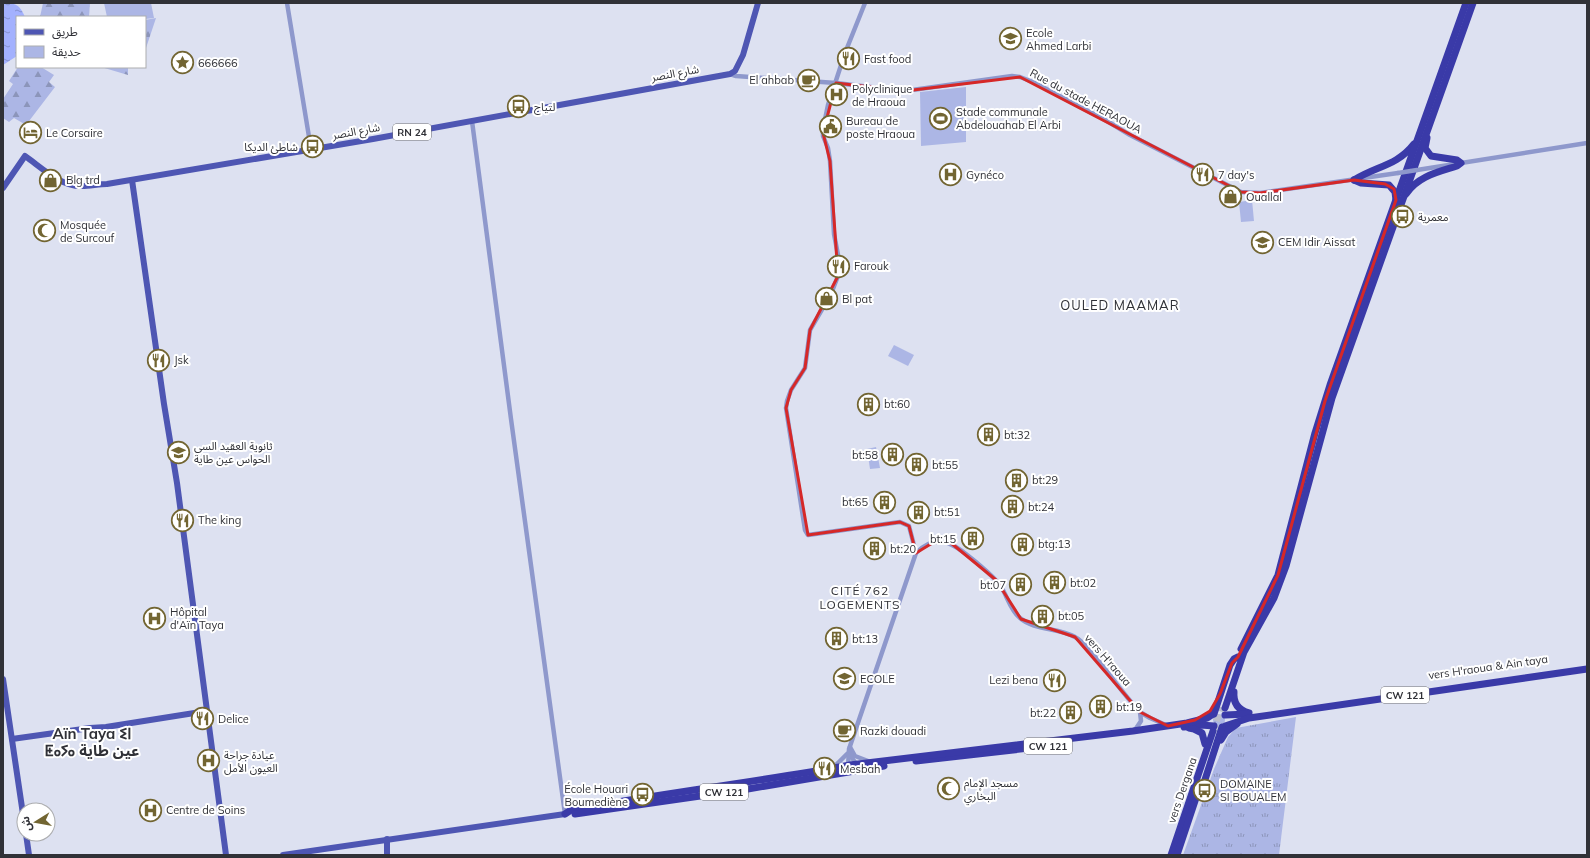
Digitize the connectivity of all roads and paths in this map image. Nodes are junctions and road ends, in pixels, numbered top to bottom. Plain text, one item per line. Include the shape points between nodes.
1 (287, 3) edge
2 (758, 3) edge
3 (865, 3) edge
4 (1466, 3) edge
5 (1473, 3) edge
6 (730, 74) junction
7 (836, 83) junction
8 (1431, 118) junction
9 (472, 121) junction
10 (1418, 139) junction
11 (1587, 143) edge
12 (311, 149) junction
13 (1461, 163) junction
14 (132, 180) junction
15 (1354, 180) junction
16 (3, 188) edge
17 (1399, 200) junction
18 (916, 553) junction
19 (1244, 652) junction
20 (1238, 657) junction
21 (1587, 664) edge
22 (1587, 669) edge
23 (3, 679) edge
24 (1234, 692) junction
25 (1220, 694) junction
26 (207, 711) junction
27 (1140, 712) junction
28 (1225, 712) junction
29 (1213, 714) junction
30 (1253, 715) junction
31 (1195, 720) junction
32 (1168, 726) junction
33 (1216, 727) junction
34 (1183, 728) junction
35 (1133, 731) junction
36 (12, 739) junction
37 (1204, 744) junction
38 (850, 747) junction
39 (1214, 754) junction
40 (874, 763) junction
41 (848, 765) junction
42 (832, 768) junction
43 (857, 768) junction
44 (849, 773) junction
45 (1197, 793) junction
46 (21, 802) edge
47 (1189, 803) junction
48 (566, 814) junction
49 (387, 839) junction
50 (27, 842) edge
51 (29, 855) edge
52 (226, 855) edge
53 (283, 855) edge
54 (387, 855) edge
55 (1171, 855) edge
56 (1177, 855) edge

1 - 12 street
2 - 6 main road via 742,56 735,71
3 - 7 street
4 - 10 highway
5 - 8 highway
6 - 7 street, Rue du stade HERAOUA
6 - 9 main road, شارع النصر / RN 24
7 - 15 street, Rue du stade HERAOUA via 905,90 1020,77 1240,192 1260,194
7 - 18 street via 826,112 823,133 830,161 834,234 839,260 838,276 831,294 810,330 805,368 791,390 786,408 805,530 808,535 900,522 909,526
8 - 13 highway via 1426,141 1427,152 1435,157
8 - 17 highway
9 - 12 main road, شارع النصر / RN 24
9 - 48 street
10 - 15 highway via 1398,160
10 - 17 highway
11 - 13 street, Rue du stade HERAOUA
12 - 14 main road, شارع النصر / RN 24
13 - 15 street, Rue du stade HERAOUA, bridge
13 - 17 highway via 1417,182
14 - 16 main road, شارع النصر / RN 24 via 81,186 69,184 25,156
14 - 26 main road via 177,483
15 - 17 highway via 1361,183 1388,184
17 - 19 highway via 1332,398 1284,571 1274,598
17 - 20 highway via 1325,401 1278,575
18 - 27 street, vers H'raoua via 926,545 939,541 956,546 996,580 1021,619 1032,625 1070,635 1080,641
18 - 38 street
19 - 24 highway via 1245,660
19 - 28 highway
20 - 25 highway via 1230,665
20 - 28 highway
21 - 30 highway, vers H'raoua & Ain taya
22 - 30 highway, CW 121
23 - 36 main road
24 - 28 highway
24 - 30 highway via 1237,706
25 - 29 highway
25 - 31 highway via 1210,711
26 - 36 main road
26 - 52 main road
27 - 32 street
27 - 35 street via 1140,724
28 - 29 highway, vers H'raoua & Ain taya
28 - 30 highway, vers H'raoua & Ain taya
28 - 33 highway via 1227,722
29 - 31 highway
29 - 33 highway
30 - 33 highway, CW 121
30 - 39 highway via 1226,732
31 - 32 highway
32 - 35 highway
33 - 34 highway, CW 121
33 - 37 highway
33 - 39 highway
33 - 45 highway
33 - 47 highway, vers Dergana
34 - 37 highway via 1199,731
34 - 43 highway, CW 121
35 - 40 highway
36 - 46 main road
37 - 47 highway via 1190,789
38 - 40 street via 858,758
38 - 41 street
38 - 42 street via 844,758
38 - 43 street
39 - 45 highway via 1202,789
40 - 43 highway
41 - 42 highway
41 - 43 highway
41 - 44 street
42 - 48 highway via 651,796 571,810
43 - 44 highway, CW 121
44 - 48 highway, CW 121
45 - 56 highway
47 - 55 highway, vers Dergana
48 - 49 main road, CW 121
49 - 53 main road, CW 121
49 - 54 main road
50 - 51 main road

